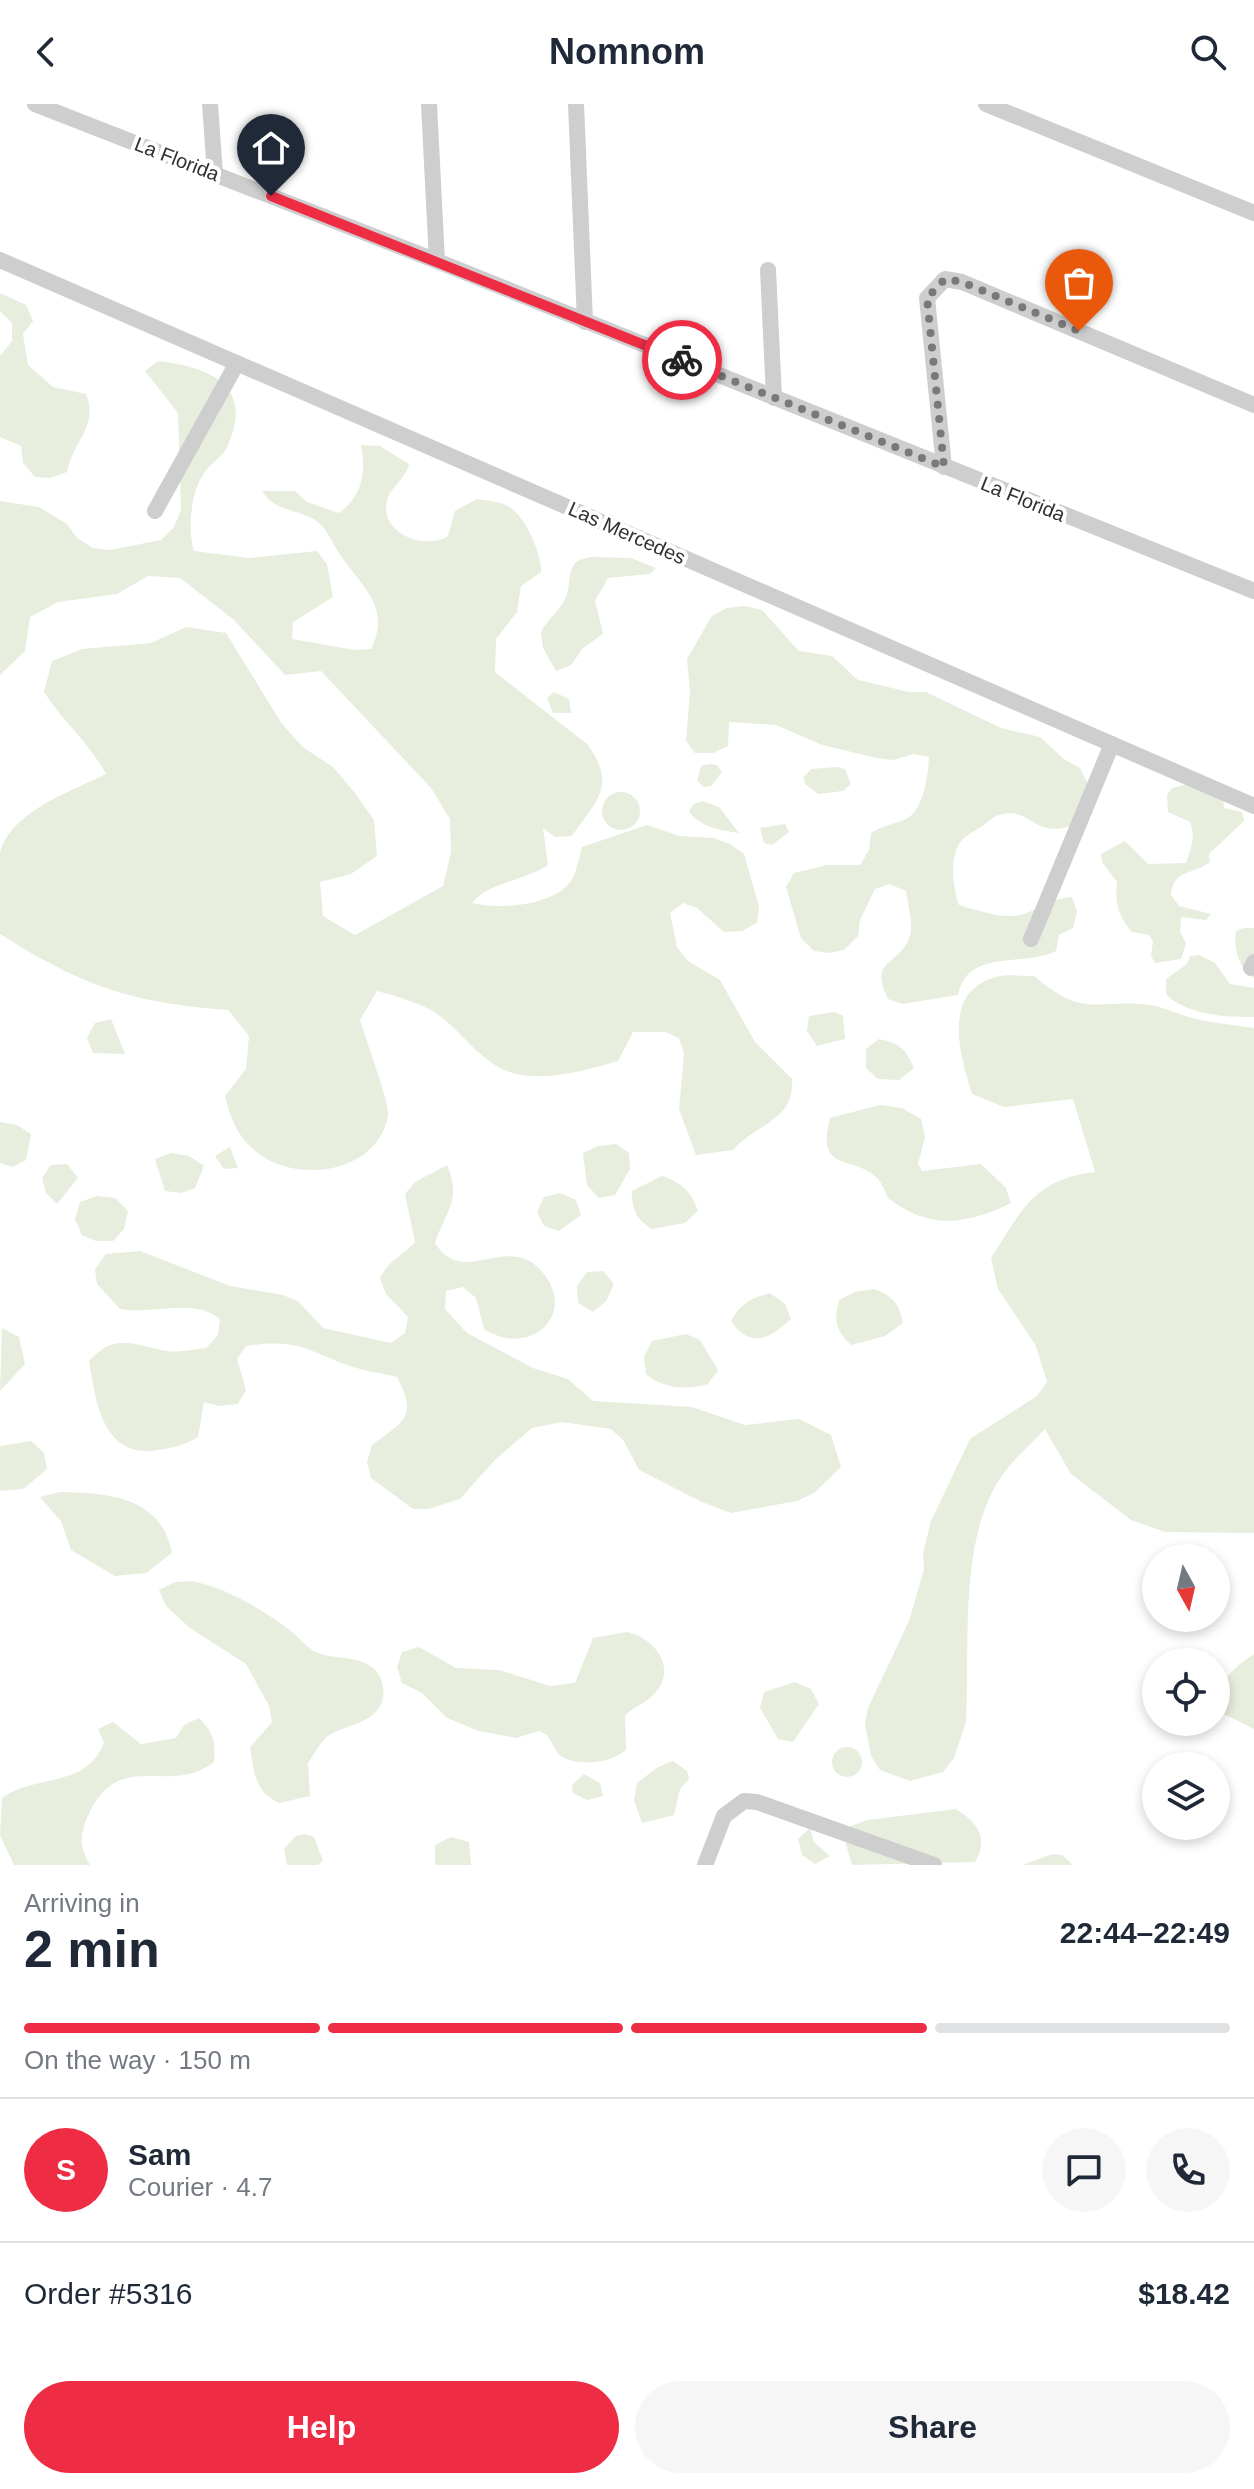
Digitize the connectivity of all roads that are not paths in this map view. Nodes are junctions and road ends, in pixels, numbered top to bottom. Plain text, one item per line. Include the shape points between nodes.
1 (35, 104) edge
2 (210, 104) edge
3 (429, 104) edge
4 (576, 104) edge
5 (986, 104) edge
6 (215, 174) junction
7 (1254, 213) edge
8 (0, 260) edge
9 (437, 261) junction
10 (768, 270) dead end
11 (585, 322) junction
12 (237, 363) junction
13 (774, 398) junction
14 (1254, 405) edge
15 (944, 467) junction
16 (155, 511) dead end
17 (1254, 591) edge
18 (1112, 744) junction
19 (1254, 806) edge
20 (1031, 939) dead end
21 (705, 1865) edge
22 (934, 1865) edge

1 - 6 street, La Florida
2 - 6 street
3 - 9 street
4 - 11 street
5 - 7 street
6 - 9 street, La Florida
8 - 12 street, Las Mercedes
9 - 11 street, La Florida
10 - 13 street
11 - 13 street, La Florida
12 - 16 street
12 - 18 street, Las Mercedes
13 - 15 street, La Florida
14 - 15 street via 945,279 927,298
15 - 17 street, La Florida
18 - 19 street, Las Mercedes
18 - 20 street
21 - 22 street via 724,1816 744,1801

